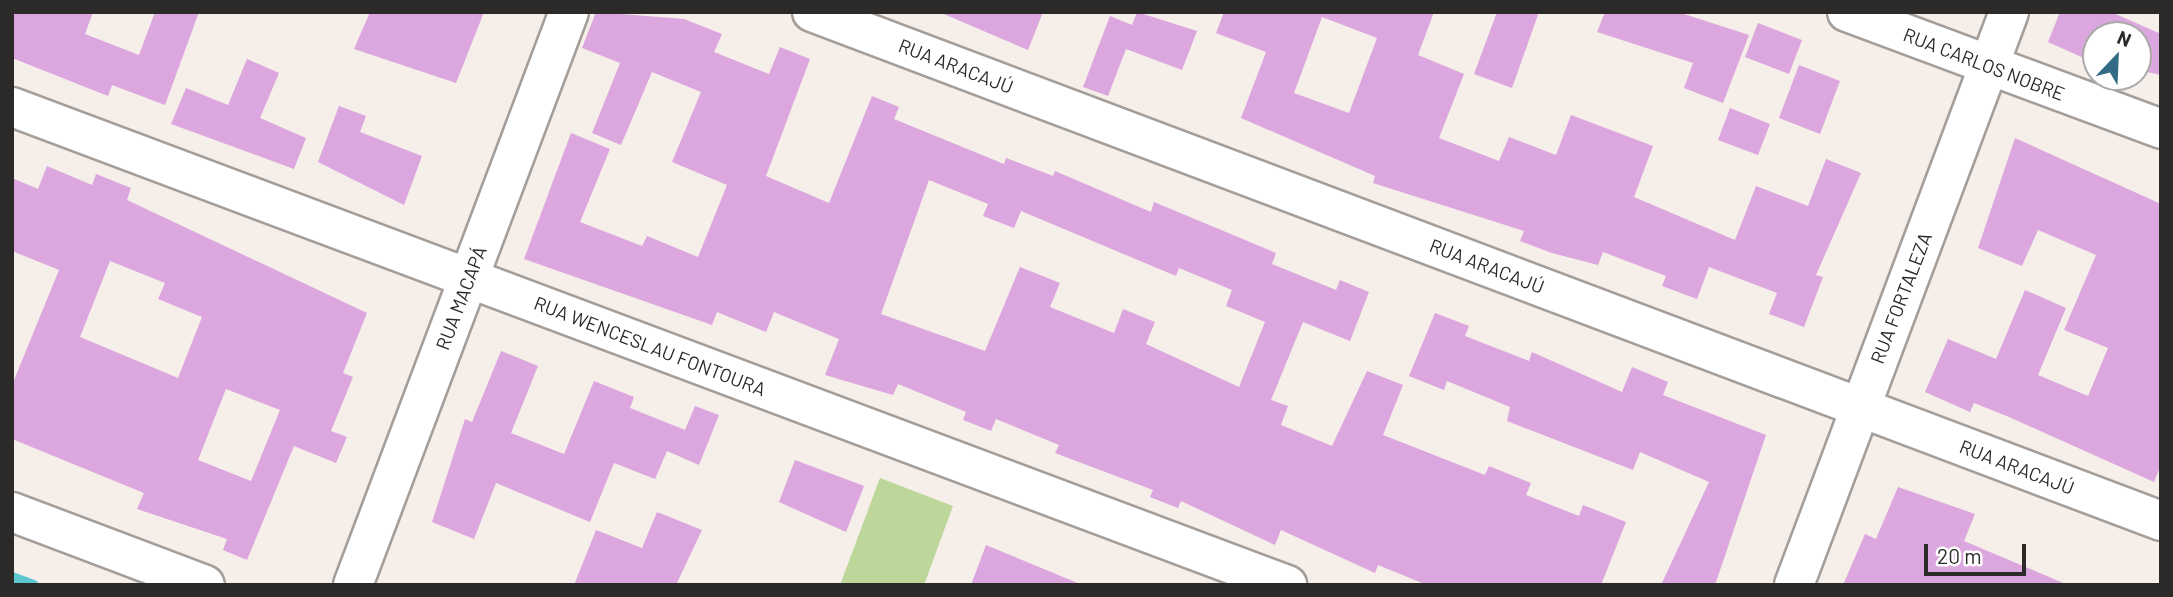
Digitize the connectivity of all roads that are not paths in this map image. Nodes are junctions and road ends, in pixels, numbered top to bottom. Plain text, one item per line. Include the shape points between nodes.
1 (569, 12) edge
2 (812, 12) edge
3 (1847, 12) edge
4 (2009, 12) edge
5 (1989, 65) junction
6 (12, 107) edge
7 (2161, 130) edge
8 (469, 278) junction
9 (1861, 407) junction
10 (12, 512) edge
11 (2161, 521) edge
12 (205, 585) edge
13 (353, 585) edge
14 (1287, 585) edge
15 (1794, 585) edge

1 - 8 street, RUA MACAPÁ
2 - 9 street, RUA ARACAJÚ
3 - 5 street, RUA CARLOS NOBRE
4 - 5 street, RUA FORTALEZA
5 - 7 street, RUA CARLOS NOBRE
5 - 9 street, RUA FORTALEZA
6 - 8 street, RUA WENCESLAU FONTOURA
8 - 13 street, RUA MACAPÁ
8 - 14 street, RUA WENCESLAU FONTOURA
9 - 11 street, RUA ARACAJÚ
9 - 15 street, RUA FORTALEZA
10 - 12 street

